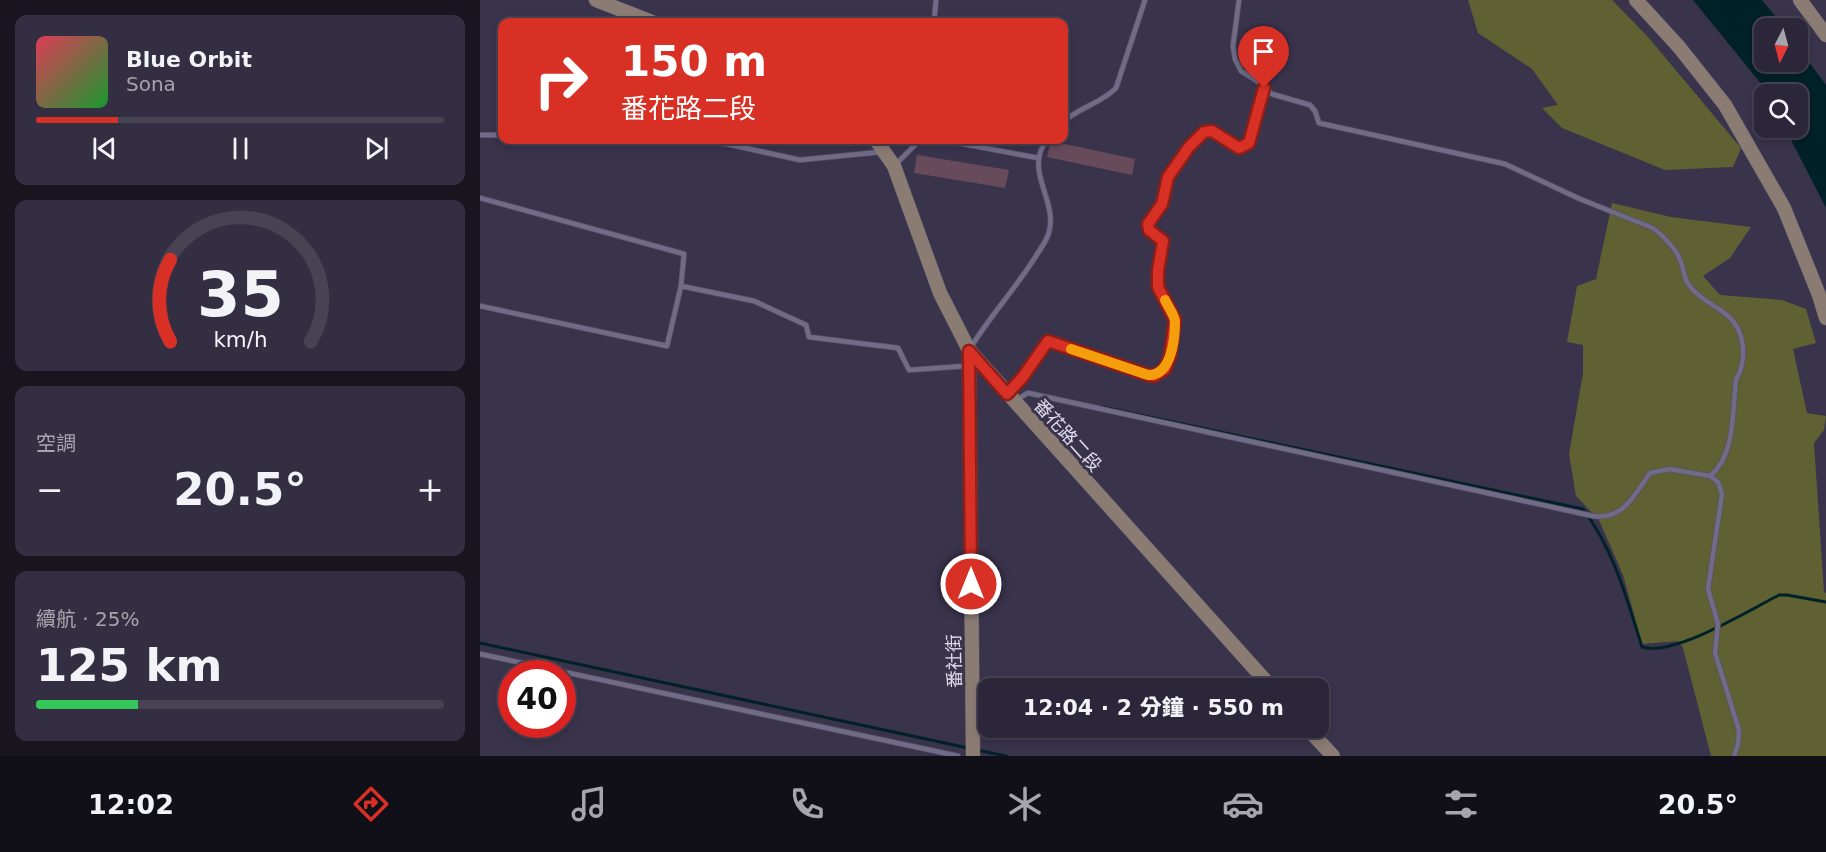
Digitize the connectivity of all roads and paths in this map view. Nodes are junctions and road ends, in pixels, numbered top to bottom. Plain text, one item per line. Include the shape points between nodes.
1 (596, 0) edge
2 (936, 0) edge
3 (1145, 0) edge
4 (1239, 0) edge
5 (1636, 0) edge
6 (1800, 0) edge
7 (642, 18) edge
8 (934, 18) edge
9 (1826, 35) edge
10 (1264, 88) junction
11 (1068, 118) edge
12 (480, 135) edge
13 (498, 135) edge
14 (728, 144) edge
15 (916, 144) edge
16 (963, 144) edge
17 (1045, 144) edge
18 (880, 146) edge
19 (1038, 158) junction
20 (894, 166) junction
21 (480, 198) edge
22 (681, 286) junction
23 (480, 306) edge
24 (1826, 318) edge
25 (969, 351) junction
26 (969, 366) junction
27 (1010, 398) junction
28 (1710, 476) junction
29 (480, 654) edge
30 (1263, 678) edge
31 (1316, 738) edge
32 (973, 751) edge
33 (958, 756) edge
34 (1333, 756) edge
35 (1734, 756) edge

1 - 7 main road
2 - 8 lane
3 - 11 lane via 1116,88
4 - 10 lane via 1235,58 1241,71
5 - 24 main road via 1725,105 1784,208
6 - 9 main road
10 - 27 lane via 1249,143 1239,148 1212,131 1204,132 1168,177 1162,204 1148,224 1149,230 1163,241 1158,287 1175,320 1165,369 1148,375 1048,341
10 - 28 lane via 1310,105 1319,123 1505,164 1664,236 1696,294 1730,317 1742,344 1744,356 1736,380 1729,447
12 - 13 lane
14 - 18 lane via 800,160
15 - 20 lane
16 - 19 lane
17 - 19 lane
18 - 20 main road, 番花路二段
19 - 25 lane via 1037,171 1052,218 1049,235
20 - 25 main road, 番花路二段 via 940,293
21 - 22 lane via 684,254
22 - 23 lane via 667,346
22 - 26 lane via 754,301 806,325 809,336 898,348 909,370
25 - 26 main road, 番社街
25 - 27 main road, 番花路二段
26 - 32 main road, 番社街
27 - 28 lane via 1028,393 1583,515 1615,514 1650,474 1670,469
27 - 30 main road, 番花路二段
28 - 35 lane via 1718,482 1722,494 1707,589 1718,624 1715,653 1739,729
29 - 33 lane
31 - 34 main road

